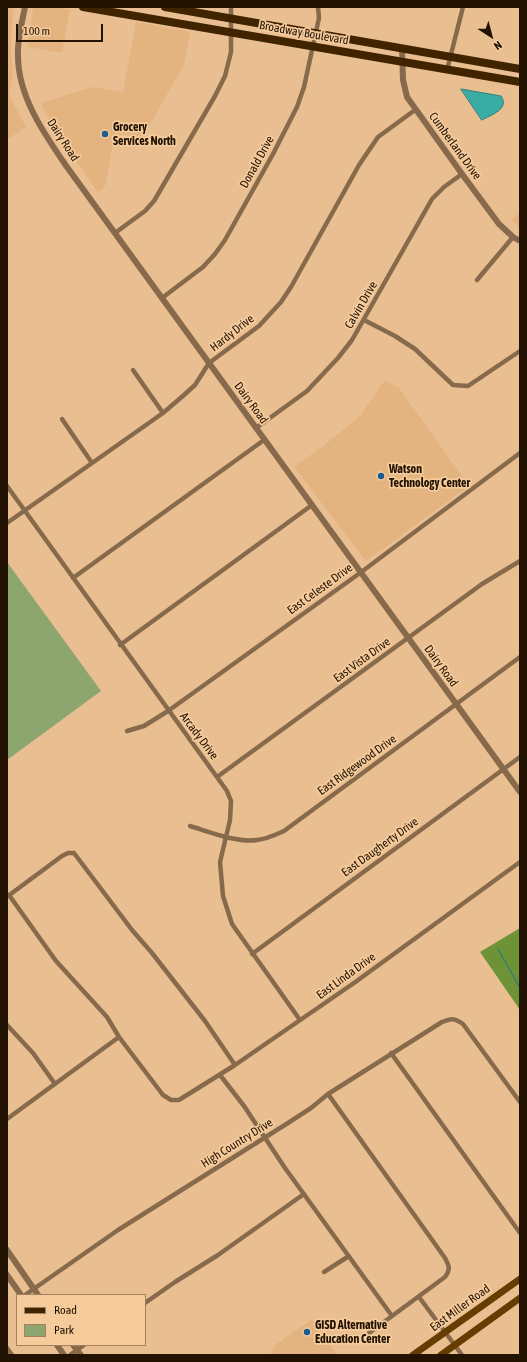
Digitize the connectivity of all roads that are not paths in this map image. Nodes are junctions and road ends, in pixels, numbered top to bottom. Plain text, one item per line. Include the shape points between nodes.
1 (25, 7) edge
2 (83, 7) edge
3 (165, 7) edge
4 (231, 7) edge
5 (318, 7) edge
6 (463, 7) edge
7 (231, 18) junction
8 (231, 32) junction
9 (316, 33) junction
10 (313, 47) junction
11 (402, 48) junction
12 (451, 57) junction
13 (403, 62) junction
14 (520, 69) edge
15 (447, 70) junction
16 (520, 82) edge
17 (415, 110) junction
18 (462, 174) junction
19 (115, 233) junction
20 (512, 236) junction
21 (520, 241) edge
22 (477, 280) dead end
23 (162, 298) junction
24 (364, 320) junction
25 (520, 351) edge
26 (209, 363) junction
27 (133, 370) dead end
28 (163, 413) junction
29 (62, 419) dead end
30 (256, 428) junction
31 (264, 440) junction
32 (520, 453) edge
33 (92, 462) junction
34 (7, 486) edge
35 (312, 505) junction
36 (25, 511) junction
37 (7, 523) edge
38 (520, 561) edge
39 (360, 572) junction
40 (73, 578) junction
41 (408, 639) junction
42 (120, 645) junction
43 (520, 657) edge
44 (456, 704) junction
45 (168, 711) junction
46 (126, 731) dead end
47 (520, 757) edge
48 (503, 769) junction
49 (218, 777) junction
50 (520, 792) edge
51 (190, 826) dead end
52 (226, 836) junction
53 (520, 862) edge
54 (8, 896) edge
55 (252, 954) junction
56 (300, 1020) junction
57 (7, 1025) edge
58 (120, 1037) junction
59 (391, 1054) junction
60 (235, 1065) junction
61 (220, 1075) junction
62 (55, 1084) junction
63 (328, 1094) junction
64 (520, 1102) edge
65 (7, 1118) edge
66 (265, 1137) junction
67 (304, 1194) junction
68 (520, 1233) edge
69 (7, 1250) edge
70 (349, 1256) junction
71 (324, 1272) dead end
72 (7, 1275) edge
73 (520, 1279) edge
74 (34, 1288) junction
75 (20, 1294) edge
76 (26, 1294) edge
77 (37, 1294) edge
78 (419, 1297) junction
79 (520, 1298) edge
80 (146, 1301) edge
81 (392, 1316) junction
82 (445, 1332) junction
83 (369, 1333) dead end
84 (455, 1345) junction
85 (58, 1346) edge
86 (7, 1348) edge
87 (77, 1350) edge
88 (12, 1355) edge
89 (64, 1355) edge
90 (70, 1355) edge
91 (414, 1355) edge
92 (441, 1355) edge
93 (462, 1355) edge

1 - 19 street, Dairy Road via 18,55 20,80 40,126
2 - 8 main road, Broadway Boulevard
3 - 7 main road, Broadway Boulevard
4 - 7 street
5 - 9 street, Donald Drive
6 - 12 street
7 - 8 street
7 - 9 main road, Broadway Boulevard
8 - 10 main road, Broadway Boulevard
8 - 19 street via 231,52 225,76 166,183 154,202
9 - 10 street, Donald Drive
9 - 11 main road, Broadway Boulevard
10 - 13 main road, Broadway Boulevard
10 - 23 street, Donald Drive via 297,107 225,240 203,267
11 - 12 main road, Broadway Boulevard
11 - 13 street, Cumberland Drive
12 - 14 main road, Broadway Boulevard
12 - 15 street
13 - 15 main road, Broadway Boulevard
13 - 17 street, Cumberland Drive via 403,80 407,97
15 - 16 main road, Broadway Boulevard
17 - 18 street, Cumberland Drive
17 - 26 street, Hardy Drive via 378,137 281,302 259,326
18 - 20 street, Cumberland Drive via 499,224
18 - 24 street, Calvin Drive via 432,199
19 - 23 street, Dairy Road
20 - 21 street, Cumberland Drive
20 - 22 street
23 - 26 street, Dairy Road
24 - 25 street via 415,349 452,385 468,386
24 - 30 street, Calvin Drive via 347,346 306,391
26 - 28 street, Hardy Drive via 195,385
26 - 30 street, Dairy Road
27 - 28 street
28 - 33 street, Hardy Drive
29 - 33 street
30 - 31 street, Dairy Road
31 - 35 street, Dairy Road
31 - 40 street
32 - 39 street, East Celeste Drive
33 - 36 street, Hardy Drive
34 - 36 street, Arcady Drive
35 - 39 street, Dairy Road
35 - 42 street
36 - 37 street, Hardy Drive
36 - 40 street, Arcady Drive
38 - 41 street, East Vista Drive via 482,584
39 - 41 street, Dairy Road
39 - 45 street, East Celeste Drive
40 - 42 street, Arcady Drive
41 - 44 street, Dairy Road
41 - 49 street, East Vista Drive
42 - 45 street, Arcady Drive
43 - 44 street, East Ridgewood Drive
44 - 48 street, Dairy Road
44 - 52 street, East Ridgewood Drive via 284,830 256,841
45 - 46 street, East Celeste Drive via 144,726
45 - 49 street, Arcady Drive
47 - 48 street, East Daugherty Drive
48 - 50 street, Dairy Road
48 - 55 street, East Daugherty Drive
49 - 52 street, Arcady Drive via 231,801
51 - 52 street, East Ridgewood Drive
52 - 55 street, Arcady Drive via 220,862 223,896 232,924
53 - 56 street, East Linda Drive
54 - 58 street via 56,961 107,1017
54 - 60 street via 62,856 74,853 195,1008
55 - 56 street, Arcady Drive
56 - 60 street, East Linda Drive
57 - 62 street via 33,1053
58 - 61 street, East Linda Drive via 162,1095 171,1100 179,1100
58 - 62 street
59 - 63 street, High Country Drive
59 - 64 street, High Country Drive via 442,1022 452,1018 458,1020 464,1024
59 - 68 street
60 - 61 street, East Linda Drive
61 - 66 street
62 - 65 street
63 - 66 street, High Country Drive
63 - 78 street via 450,1266 445,1277
66 - 67 street
66 - 74 street, High Country Drive via 118,1230
67 - 70 street
67 - 80 street via 218,1255
69 - 74 street
70 - 71 street
70 - 81 street
72 - 75 street
73 - 82 main road, East Miller Road
74 - 76 street, High Country Drive
74 - 77 street
78 - 81 street
78 - 82 street
79 - 84 main road
81 - 83 street
82 - 84 street
82 - 91 main road, East Miller Road
84 - 92 main road
84 - 93 street
85 - 89 street
86 - 88 street
87 - 90 street

